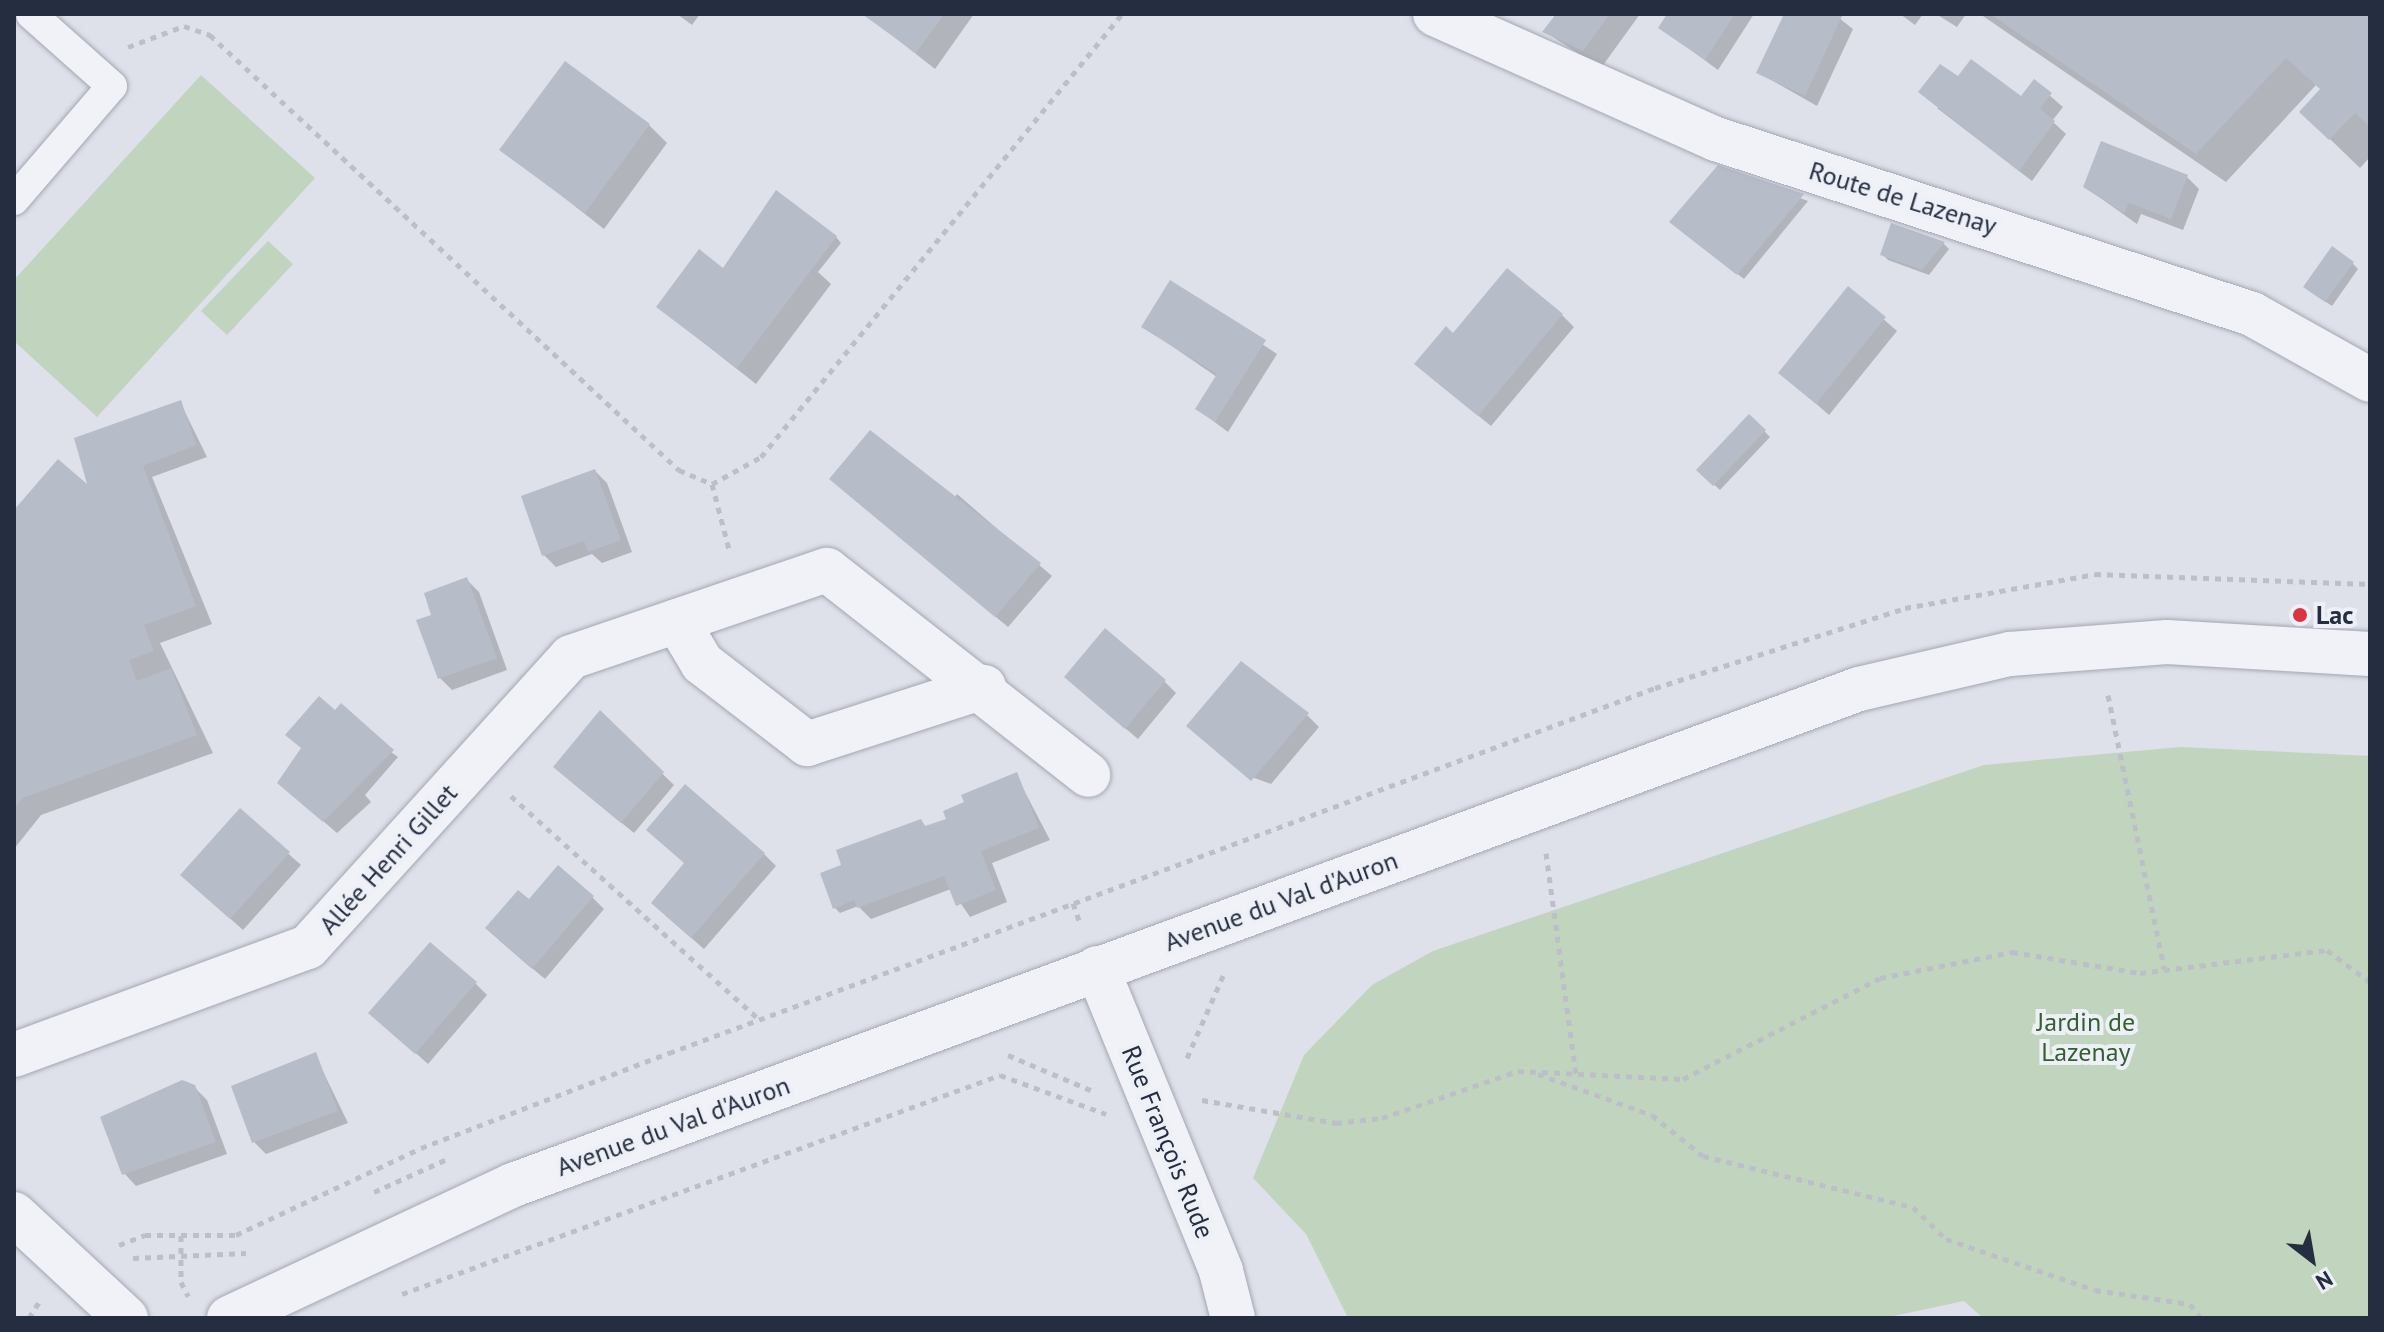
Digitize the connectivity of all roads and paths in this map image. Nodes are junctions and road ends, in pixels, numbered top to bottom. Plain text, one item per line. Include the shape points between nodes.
1 (31, 14) edge
2 (1122, 14) edge
3 (1435, 14) edge
4 (94, 71) junction
5 (14, 200) edge
6 (2370, 380) edge
7 (712, 484) junction
8 (2370, 584) edge
9 (742, 599) junction
10 (677, 621) junction
11 (2370, 654) edge
12 (2106, 686) dead end
13 (984, 687) junction
14 (475, 762) junction
15 (1088, 775) dead end
16 (1560, 843) dead end
17 (1545, 848) junction
18 (1531, 854) dead end
19 (1073, 903) junction
20 (1081, 926) dead end
21 (1236, 966) dead end
22 (1097, 968) junction
23 (2164, 969) junction
24 (2370, 982) edge
25 (760, 1020) junction
26 (14, 1055) edge
27 (989, 1059) dead end
28 (1533, 1072) junction
29 (1576, 1074) junction
30 (1150, 1097) junction
31 (14, 1214) edge
32 (181, 1235) junction
33 (69, 1264) junction
34 (390, 1299) dead end
35 (211, 1312) edge
36 (126, 1318) edge
37 (1233, 1318) edge
38 (2201, 1318) edge

1 - 4 lane
2 - 7 path via 761,457
3 - 6 street, Route de Lazenay via 1716,139 2252,314
4 - 5 lane via 112,86
4 - 7 path via 143,40 184,26 210,35 679,470
7 - 9 path
8 - 19 path via 2095,574 1905,608 1655,688
9 - 10 street, Allée Henri Gillet
9 - 13 street, Allée Henri Gillet via 827,570
10 - 13 street via 702,663 807,744
10 - 14 street, Allée Henri Gillet via 571,657
11 - 22 street, Avenue du Val d'Auron via 2167,642 2010,654 1859,689
12 - 23 path
13 - 15 street, Allée Henri Gillet
14 - 25 path
14 - 26 street, Allée Henri Gillet via 308,947
16 - 17 path
17 - 18 path
17 - 29 path
19 - 20 path
19 - 25 path
21 - 30 path via 1224,974 1179,1076
22 - 30 street, Rue François Rude
22 - 35 street, Avenue du Val d'Auron via 513,1185
23 - 24 path via 2327,950
23 - 29 path via 2140,973 2012,952 1880,978 1683,1079
25 - 32 path via 421,1148 236,1235
27 - 30 path via 1004,1053 1115,1100
28 - 29 path
28 - 30 path via 1382,1118 1336,1123
28 - 38 path via 1652,1115 1703,1156 1913,1207 1946,1239 2095,1290 2190,1304
30 - 34 path via 1113,1117 1000,1075 506,1251
30 - 37 street, Rue François Rude via 1221,1271
31 - 33 street
32 - 33 path via 145,1235
32 - 35 path via 181,1282
33 - 36 street

